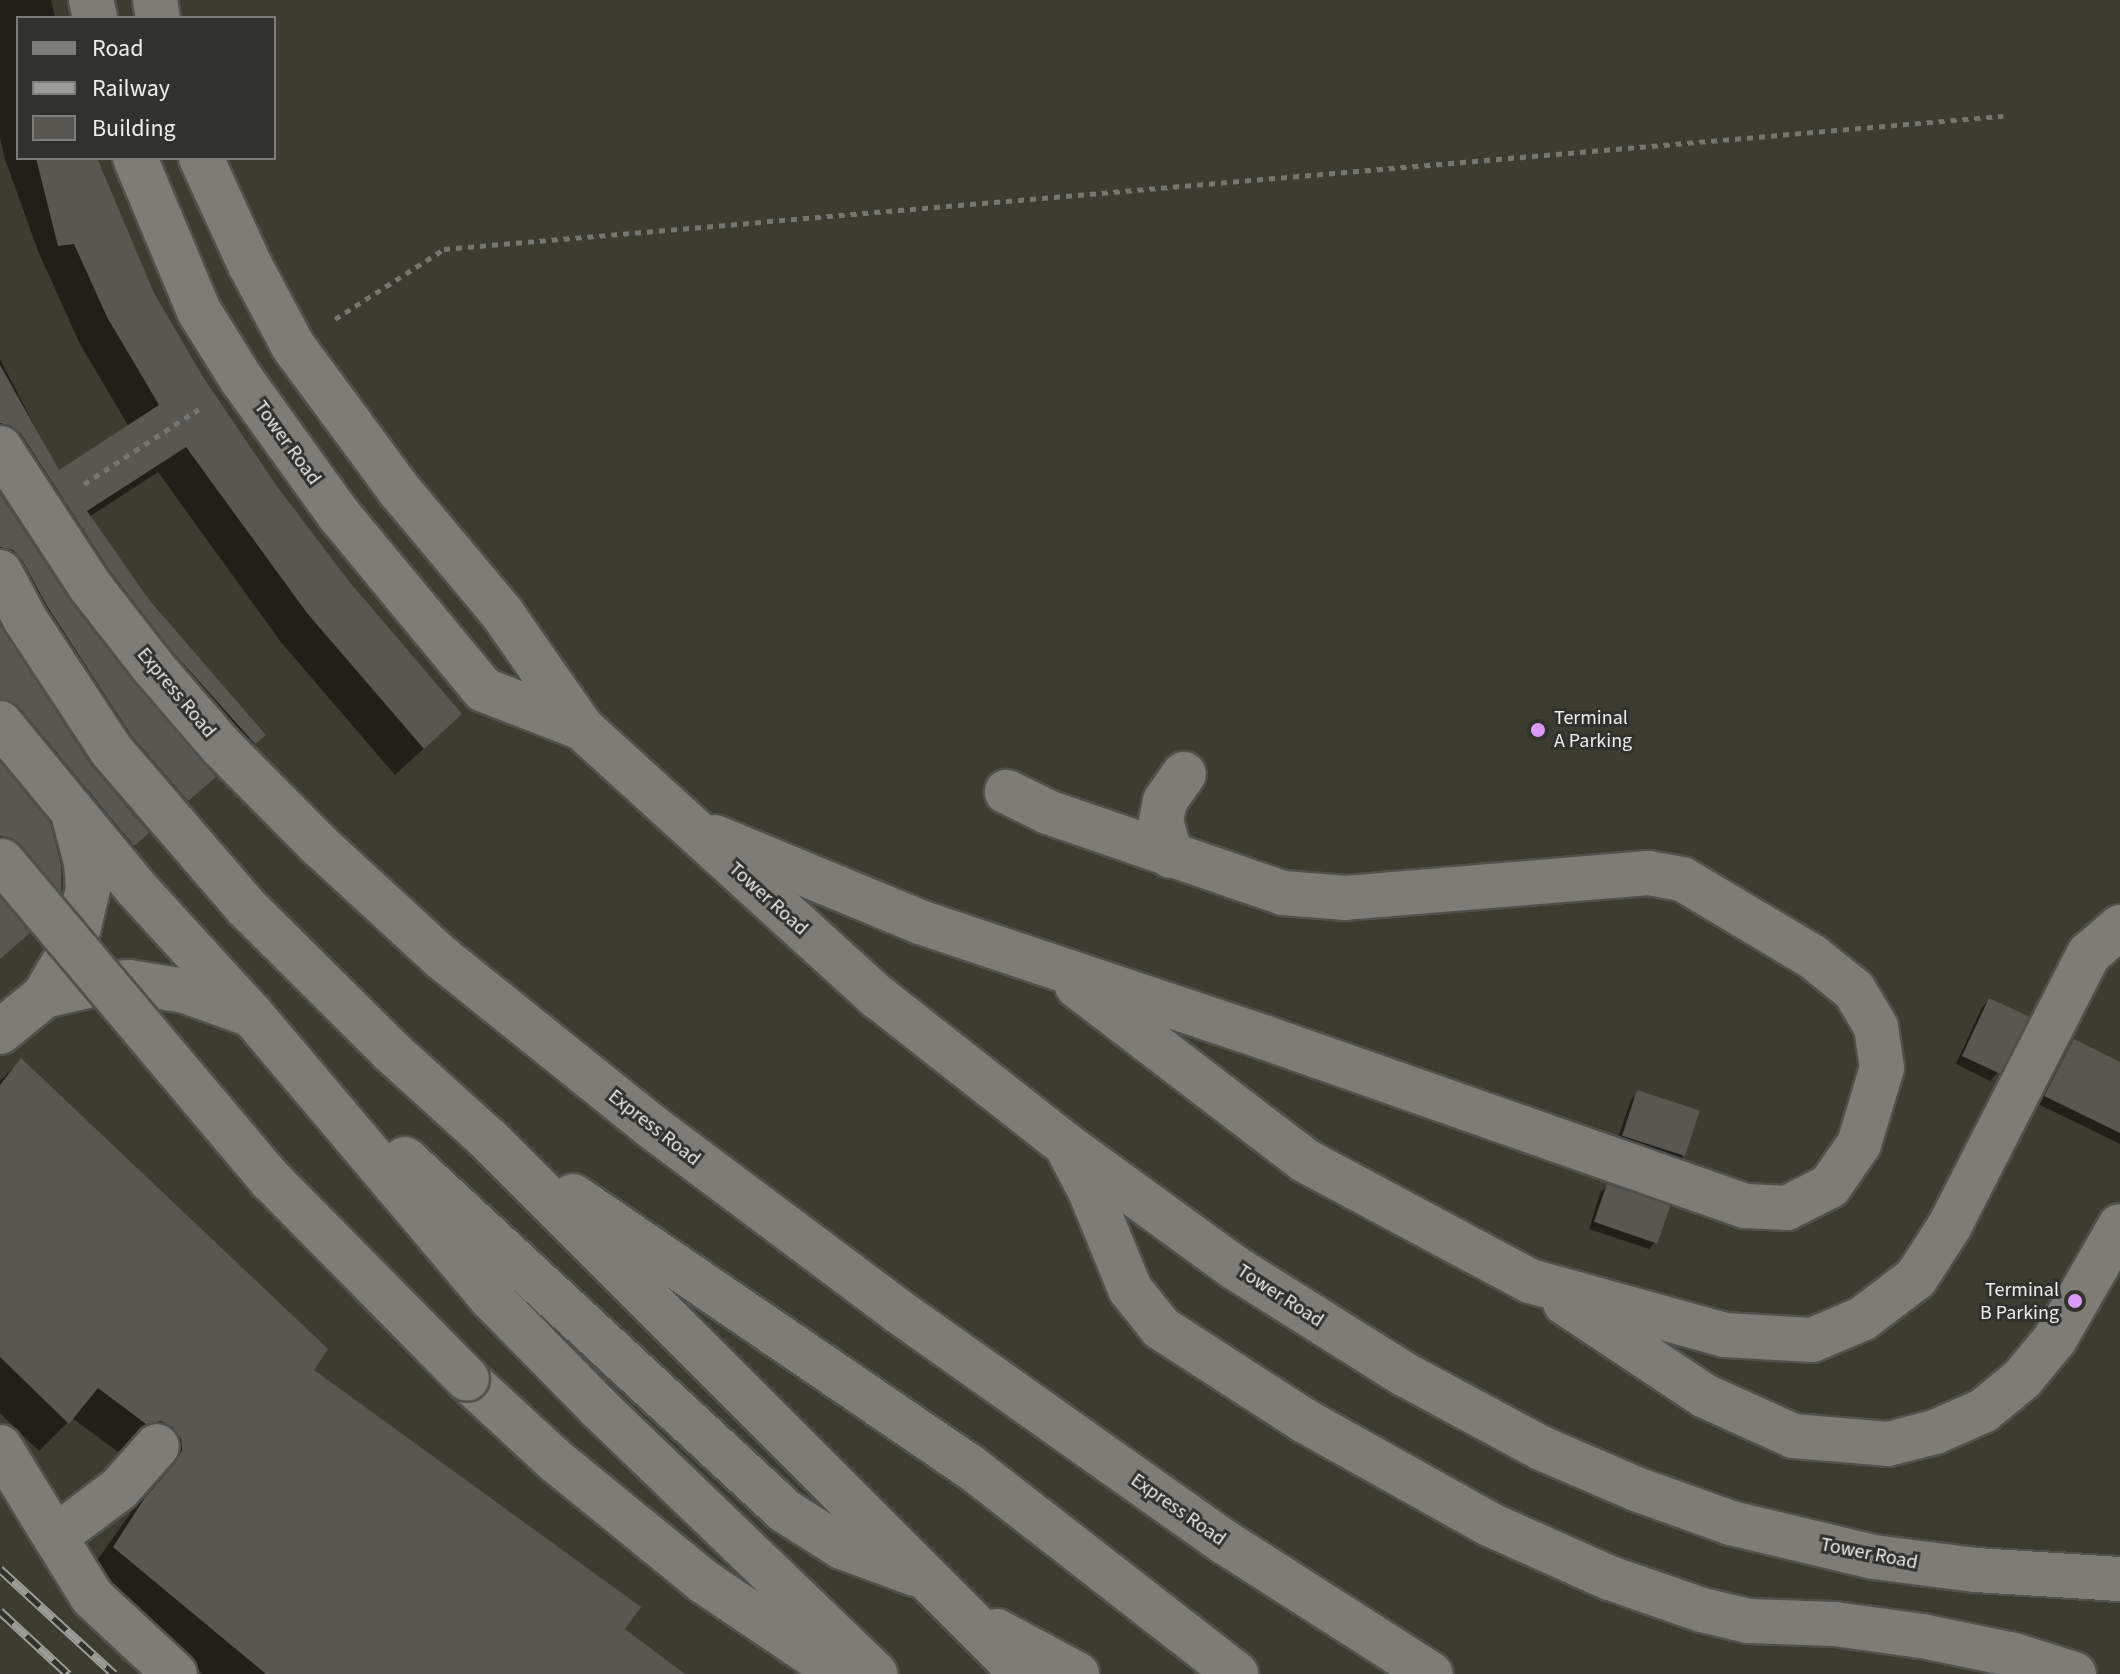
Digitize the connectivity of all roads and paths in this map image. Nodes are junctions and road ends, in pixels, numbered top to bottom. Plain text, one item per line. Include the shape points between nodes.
1 (2003, 116) dead end
2 (136, 160) edge
3 (202, 160) edge
4 (293, 346) junction
5 (242, 380) junction
6 (0, 448) edge
7 (73, 491) dead end
8 (0, 572) edge
9 (0, 723) edge
10 (582, 728) junction
11 (1184, 774) dead end
12 (1007, 792) dead end
13 (72, 811) junction
14 (687, 825) junction
15 (1171, 856) junction
16 (0, 858) edge
17 (2120, 927) edge
18 (1049, 965) junction
19 (44, 996) junction
20 (252, 1015) junction
21 (0, 1032) edge
22 (488, 1139) junction
23 (1066, 1145) junction
24 (2120, 1226) edge
25 (1530, 1281) junction
26 (157, 1446) dead end
27 (0, 1447) edge
28 (55, 1537) junction
29 (928, 1579) junction
30 (2120, 1579) edge
31 (966, 1616) junction
32 (175, 1674) edge
33 (841, 1674) edge
34 (875, 1674) edge
35 (1023, 1674) edge
36 (1077, 1674) edge
37 (1236, 1674) edge
38 (1431, 1674) edge
39 (2074, 1674) edge

1 - 4 path via 444,249
2 - 5 street, Tower Road via 199,311
3 - 4 street, Tower Road
4 - 10 street, Tower Road via 400,491 502,613
5 - 7 path
5 - 10 street, Tower Road via 339,515 484,690
6 - 38 street, Express Road via 90,586 153,667 261,789 442,958 651,1126 1068,1434
8 - 22 street via 111,750 197,852 317,979
9 - 13 street
10 - 14 street, Tower Road
11 - 15 street via 1165,801 1161,821
12 - 15 street
13 - 19 street via 88,889 63,969
13 - 20 street
14 - 18 street via 920,922
14 - 23 street, Tower Road via 888,1006
15 - 18 street via 1283,893 1346,898 1648,873 1682,879 1813,957 1854,990 1876,1027 1882,1068 1859,1144 1830,1186 1787,1208 1745,1206
16 - 33 street, bridge via 271,1180 467,1379 556,1461 703,1581
17 - 25 street via 2089,954 1949,1227 1916,1278 1862,1319 1812,1340 1725,1335
18 - 25 street via 1306,1161
19 - 20 street via 129,982 218,1000
19 - 21 street
20 - 29 street via 760,1490 842,1547
20 - 34 street via 493,1300
22 - 29 street
22 - 37 street via 958,1458
23 - 30 street, Tower Road via 1234,1267 1344,1338 1507,1431 1623,1484 1731,1523 1874,1557
23 - 39 street via 1130,1289 1161,1328 1305,1421 1464,1511 1610,1578 1702,1610 1749,1621 1835,1624 1922,1636
24 - 25 street via 2055,1339 2022,1379 1983,1411 1935,1432 1888,1444 1793,1436 1705,1396
26 - 28 street via 119,1489
27 - 28 street
28 - 32 street via 92,1597
29 - 31 street
31 - 35 street
31 - 36 street

